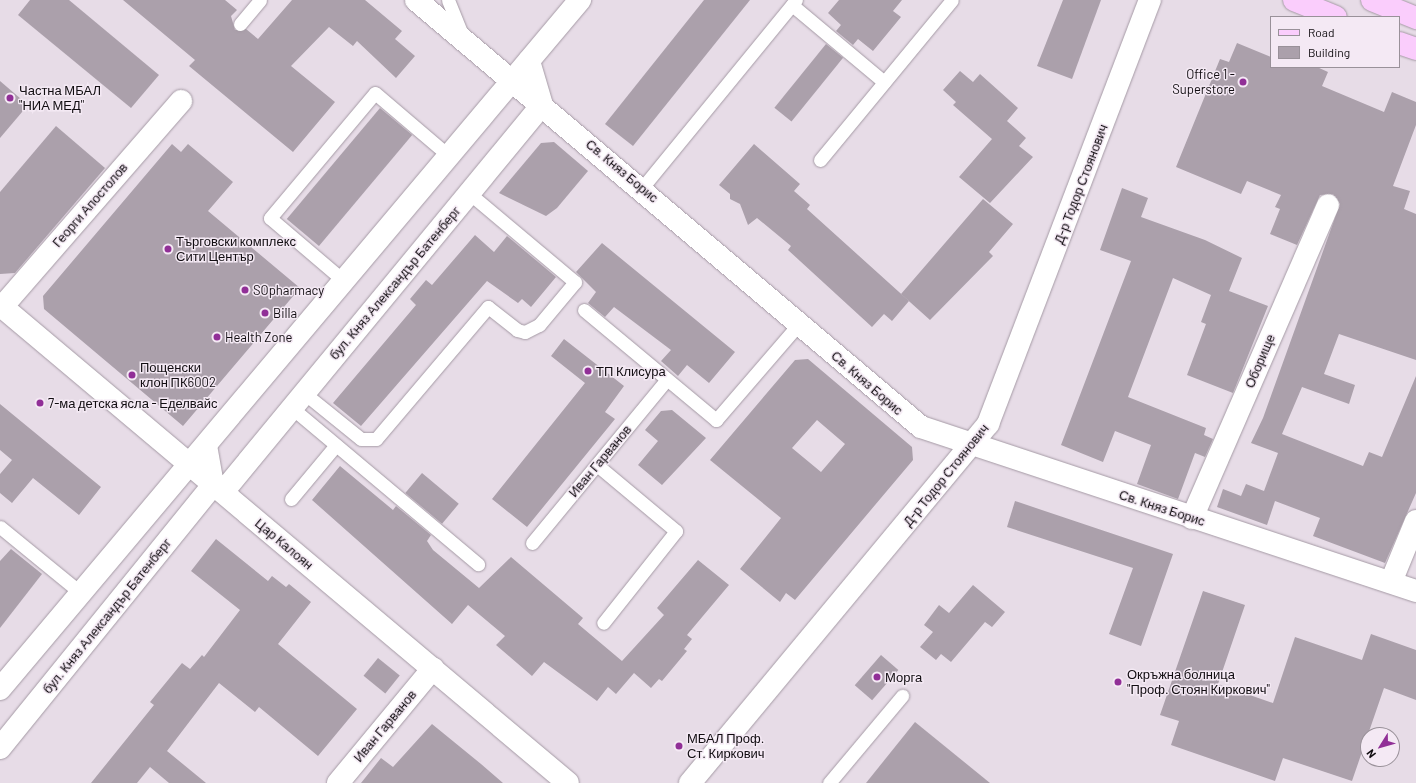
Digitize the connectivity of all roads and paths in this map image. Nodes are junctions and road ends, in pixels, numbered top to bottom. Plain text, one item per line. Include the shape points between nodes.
1 (260, 0) edge
2 (416, 0) edge
3 (448, 0) edge
4 (580, 0) edge
5 (952, 0) edge
6 (1150, 0) edge
7 (1294, 0) edge
8 (1372, 0) edge
9 (794, 2) edge
10 (1334, 16) edge
11 (1416, 18) edge
12 (240, 24) dead end
13 (464, 40) junction
14 (1400, 43) edge
15 (1416, 50) edge
16 (529, 61) junction
17 (512, 80) junction
18 (884, 82) junction
19 (180, 101) dead end
20 (542, 105) junction
21 (449, 156) junction
22 (820, 160) dead end
23 (642, 188) junction
24 (469, 193) junction
25 (1328, 204) dead end
26 (344, 281) junction
27 (1, 307) edge
28 (584, 310) dead end
29 (799, 324) junction
30 (667, 379) junction
31 (298, 400) junction
32 (336, 445) junction
33 (971, 446) junction
34 (206, 447) junction
35 (190, 464) junction
36 (596, 465) junction
37 (213, 484) junction
38 (291, 498) dead end
39 (1192, 518) junction
40 (1416, 521) edge
41 (0, 527) edge
42 (532, 543) dead end
43 (478, 564) dead end
44 (1391, 582) junction
45 (1416, 591) edge
46 (81, 593) junction
47 (603, 623) dead end
48 (433, 668) junction
49 (0, 688) edge
50 (902, 696) dead end
51 (0, 748) edge
52 (338, 783) edge
53 (568, 783) edge
54 (690, 783) edge
55 (829, 783) edge

1 - 12 lane
2 - 13 street, Св. Княз Борис
3 - 13 lane
4 - 16 street
5 - 18 lane
6 - 33 street, Д-р Тодор Стоянович via 988,424
7 - 10 main road
8 - 11 main road
9 - 18 lane
9 - 23 lane
13 - 17 street, Св. Княз Борис
14 - 15 main road
16 - 17 street
16 - 20 street
17 - 20 street, Св. Княз Борис
17 - 21 street
18 - 22 lane
19 - 27 street, Георги Апостолов
20 - 23 street, Св. Княз Борис
20 - 24 street, бул. Княз Александър Батенберг
21 - 26 street
21 - 26 lane via 375,93 270,218
23 - 29 street, Св. Княз Борис
24 - 31 street, бул. Княз Александър Батенберг
24 - 31 lane via 575,282 539,325 525,332 517,330 488,307 376,438 361,439
25 - 39 street, Оборище
26 - 34 street
27 - 35 street, Цар Калоян
28 - 30 lane
29 - 30 lane via 716,420
29 - 33 street, Св. Княз Борис via 909,420 931,432
30 - 36 lane, Иван Гарванов
31 - 32 lane
31 - 37 street, бул. Княз Александър Батенберг via 227,487
32 - 38 lane
32 - 43 lane
33 - 39 street, Св. Княз Борис
33 - 54 street, Д-р Тодор Стоянович
34 - 35 street
34 - 37 street
35 - 37 street, Цар Калоян
35 - 46 street
36 - 42 lane, Иван Гарванов
36 - 47 lane via 676,531
37 - 48 street, Цар Калоян
37 - 51 street, бул. Княз Александър Батенберг
39 - 44 street, Св. Княз Борис
40 - 44 street
41 - 46 lane
44 - 45 street, Св. Княз Борис
46 - 49 street
48 - 52 street, Иван Гарванов
48 - 53 street, Цар Калоян
50 - 55 lane

